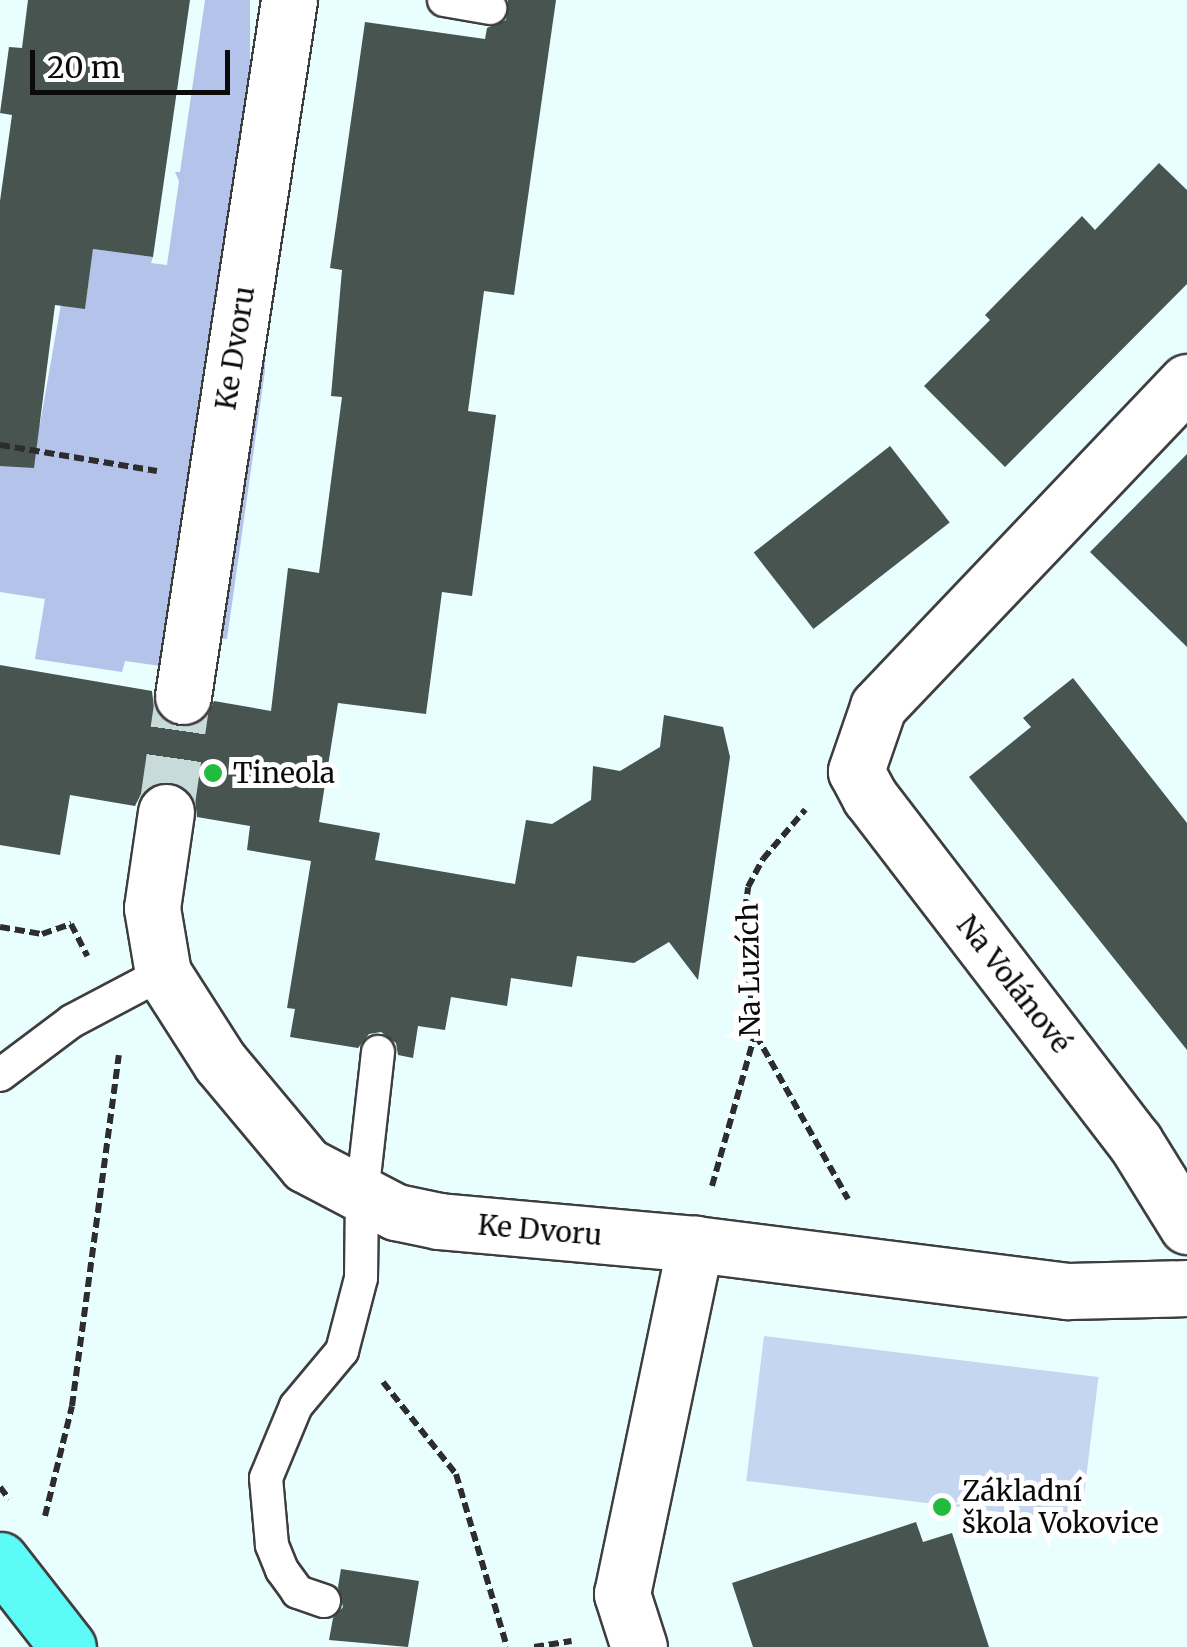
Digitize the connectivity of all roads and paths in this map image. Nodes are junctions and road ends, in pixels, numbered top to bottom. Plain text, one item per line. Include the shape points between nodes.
1 (289, 0) edge
2 (444, 0) edge
3 (490, 8) dead end
4 (1187, 382) edge
5 (0, 445) edge
6 (214, 480) junction
7 (183, 696) tunnel mouth
8 (864, 740) junction
9 (166, 812) tunnel mouth
10 (0, 927) edge
11 (164, 973) junction
12 (109, 1000) junction
13 (756, 1034) junction
14 (378, 1052) dead end
15 (0, 1076) edge
16 (362, 1195) junction
17 (1187, 1226) edge
18 (696, 1244) junction
19 (886, 1268) junction
20 (1187, 1288) edge
21 (383, 1382) dead end
22 (44, 1520) dead end
23 (0, 1560) edge
24 (324, 1601) dead end
25 (616, 1642) edge
26 (68, 1647) edge
27 (508, 1647) edge
28 (534, 1647) edge

1 - 6 street, Ke Dvoru
2 - 3 lane
4 - 8 street via 878,707
5 - 6 path
6 - 7 street, Ke Dvoru
8 - 13 path, Na Luzích via 763,859 748,887 742,924
8 - 17 street, Na Volánové via 856,772 870,798 1134,1142
9 - 11 street, Ke Dvoru via 152,908
10 - 12 path via 42,934 72,924
11 - 12 lane
11 - 16 street, Ke Dvoru via 220,1062 306,1165
12 - 15 lane
12 - 22 path via 123,1028 72,1406
13 - 18 path, Na Luzích
13 - 19 path
14 - 16 lane
16 - 18 street, Ke Dvoru via 396,1212 439,1221
16 - 24 lane via 362,1278 342,1351 296,1406 266,1478 272,1546 282,1570 298,1592
18 - 19 street, Ke Dvoru
18 - 25 street
19 - 20 street, Ke Dvoru via 1068,1290
21 - 27 path via 456,1474
23 - 26 main road
25 - 28 path

